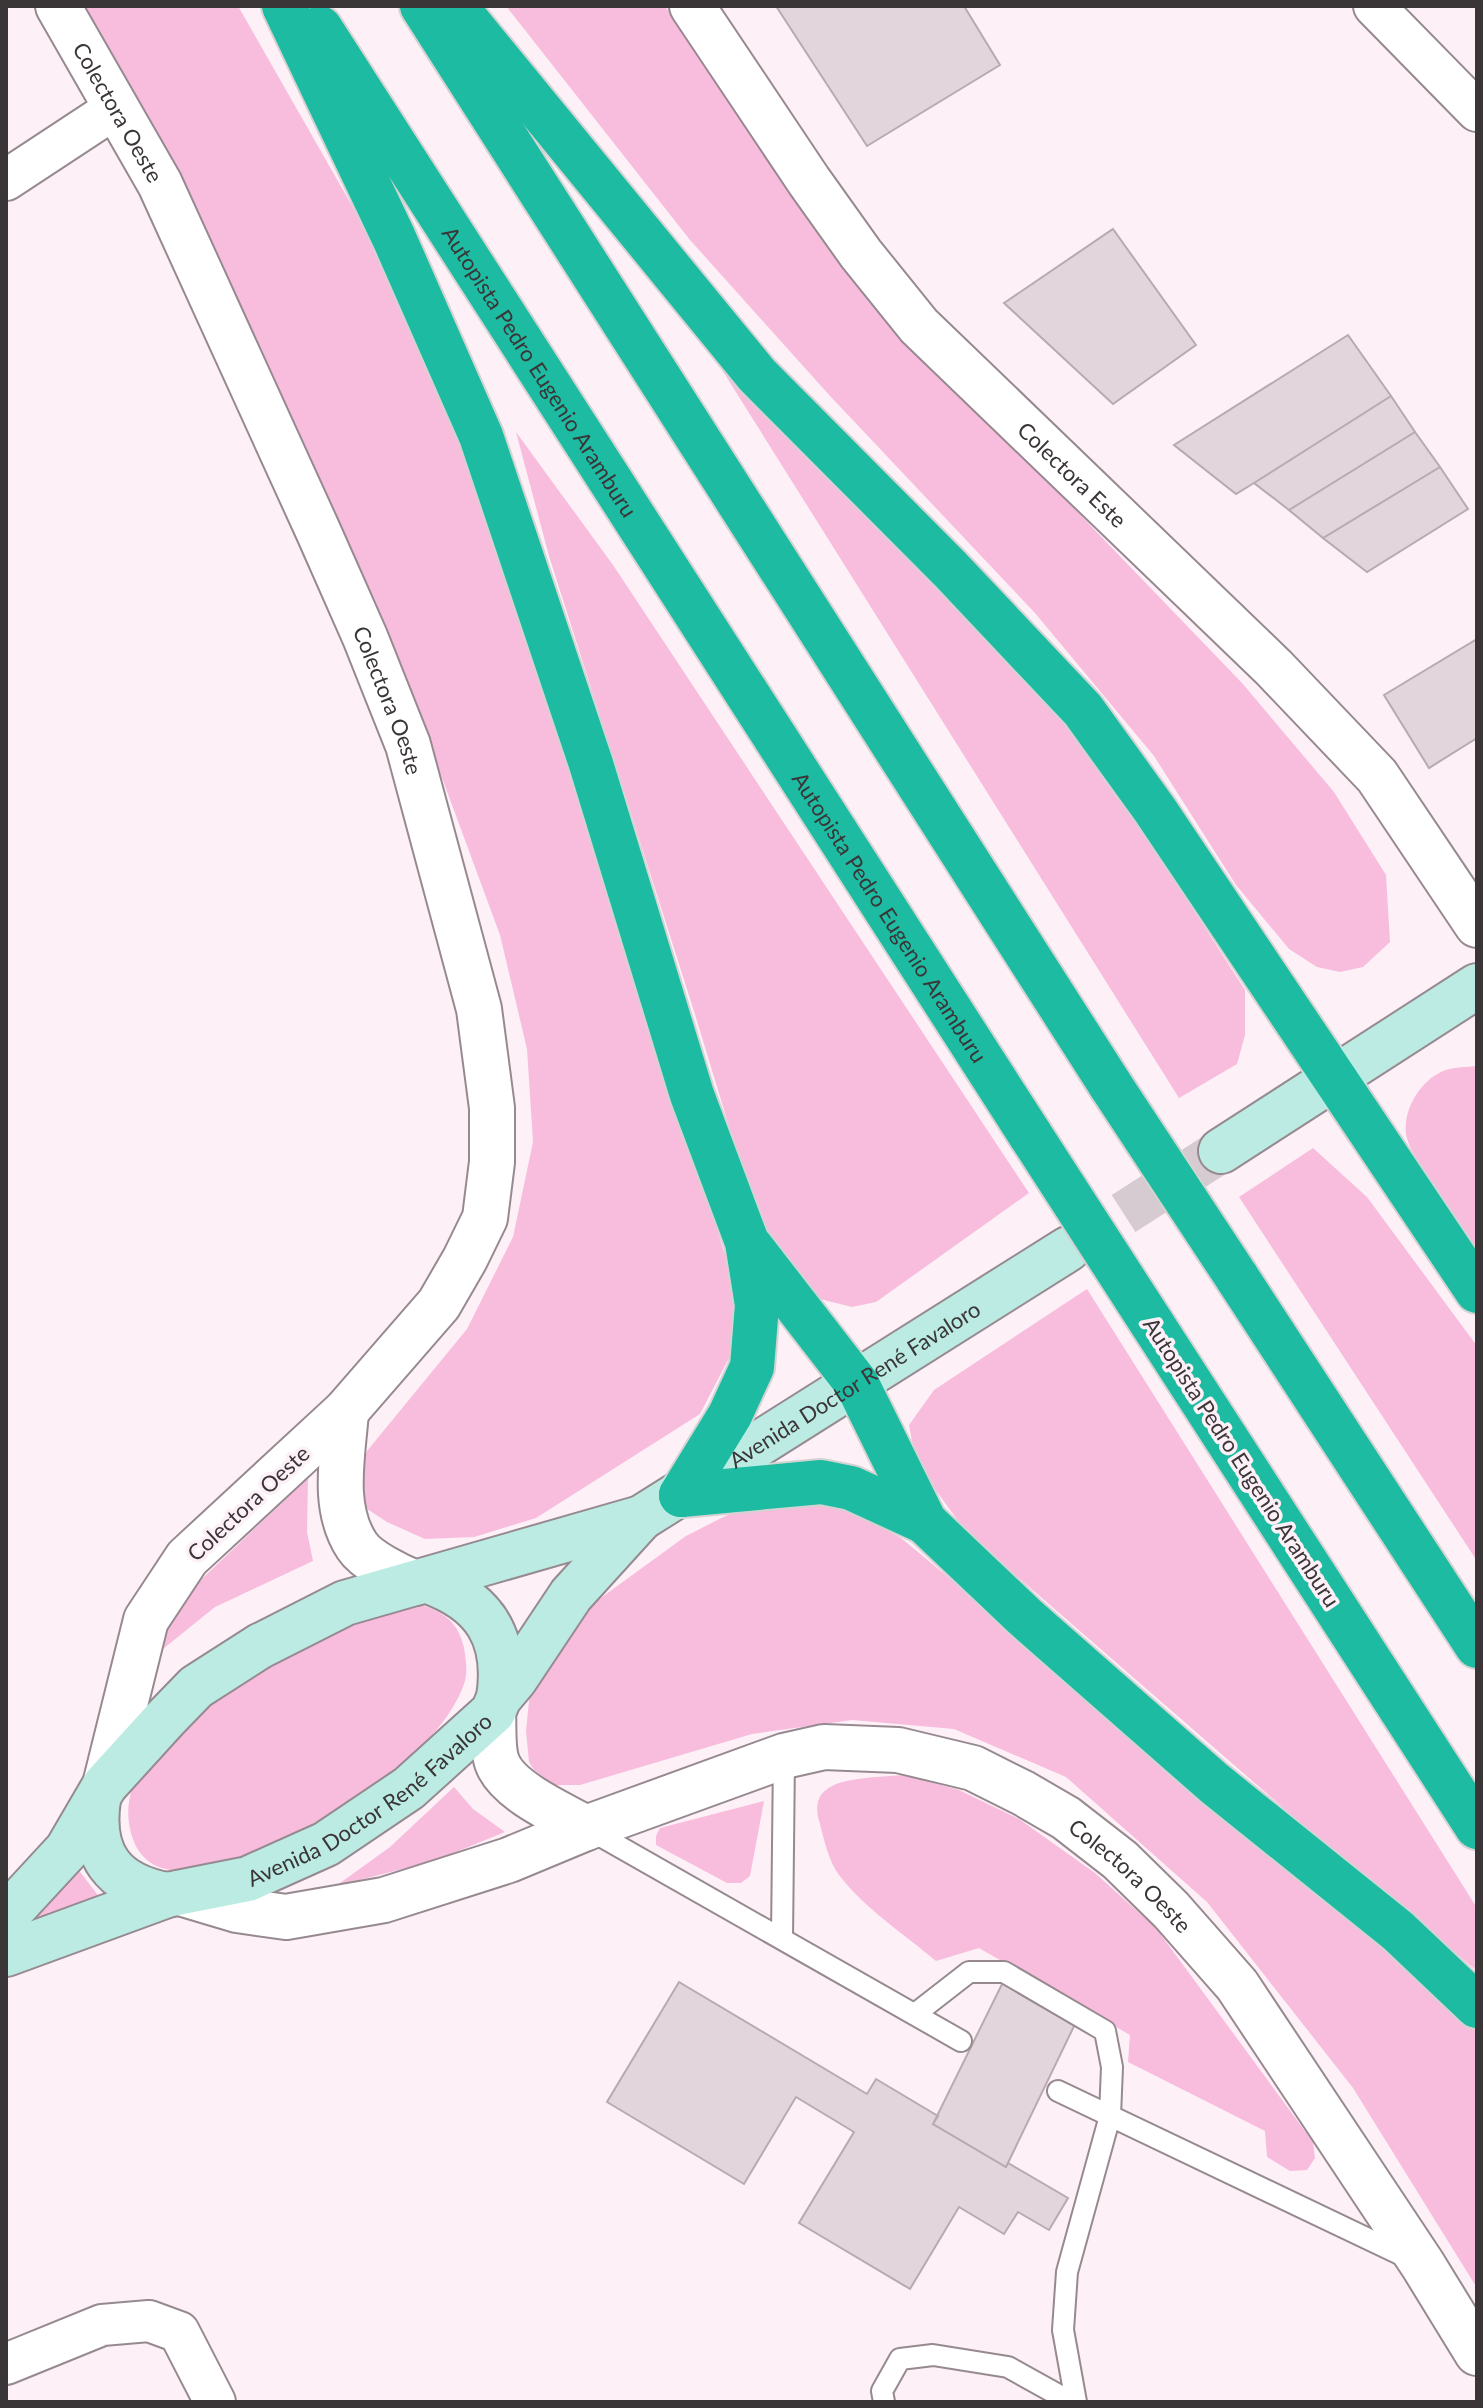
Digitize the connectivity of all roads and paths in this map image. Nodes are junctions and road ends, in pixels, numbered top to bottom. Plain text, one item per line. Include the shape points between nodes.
1 (58, 6) edge
2 (284, 6) edge
3 (306, 6) edge
4 (422, 6) edge
5 (455, 6) edge
6 (692, 6) edge
7 (1374, 6) edge
8 (117, 107) junction
9 (1477, 111) edge
10 (6, 180) edge
11 (1477, 925) edge
12 (1477, 986) edge
13 (1335, 1078) junction
14 (1221, 1151) tunnel mouth
15 (747, 1242) junction
16 (1068, 1249) tunnel mouth
17 (1477, 1291) edge
18 (857, 1384) junction
19 (346, 1411) junction
20 (681, 1495) junction
21 (641, 1518) junction
22 (925, 1522) junction
23 (421, 1582) junction
24 (1477, 1646) edge
25 (496, 1705) junction
26 (784, 1756) junction
27 (101, 1792) junction
28 (1477, 1827) edge
29 (586, 1828) junction
30 (173, 1894) junction
31 (6, 1916) edge
32 (782, 1938) junction
33 (6, 1954) edge
34 (1477, 2006) edge
35 (915, 2014) junction
36 (961, 2041) dead end
37 (1058, 2091) dead end
38 (1110, 2116) junction
39 (1423, 2265) junction
40 (1477, 2353) edge
41 (6, 2364) edge
42 (215, 2402) edge
43 (884, 2402) edge
44 (1074, 2402) edge

1 - 8 street, Colectora Oeste
2 - 15 highway via 481,436 591,764 692,1095
3 - 28 highway, Autopista Pedro Eugenio Aramburu, bridge
4 - 24 highway, bridge via 1111,1086
5 - 13 highway via 757,375 1083,710
6 - 11 street, Colectora Este via 809,181 919,326 1274,668 1377,776
7 - 9 street
8 - 10 street
8 - 19 street, Colectora Oeste via 160,184 365,637 408,745 479,1009 492,1108 485,1218 439,1304
12 - 13 main road
13 - 14 main road
13 - 17 highway
15 - 18 highway
15 - 20 highway via 757,1305 752,1367 730,1415
16 - 18 main road, Avenida Doctor René Favaloro
18 - 20 main road, Avenida Doctor René Favaloro
18 - 22 highway
19 - 23 street, Colectora Oeste via 343,1514 358,1548 392,1573
19 - 27 street, Colectora Oeste via 187,1558 146,1620
20 - 21 main road, Avenida Doctor René Favaloro
20 - 22 highway via 821,1482 851,1488
21 - 23 main road, Avenida Doctor René Favaloro
21 - 25 main road, Avenida Doctor René Favaloro via 571,1595
22 - 34 highway via 1036,1628 1214,1783 1398,1931
23 - 25 main road via 452,1589 489,1625 503,1673
23 - 27 main road, Avenida Doctor René Favaloro via 345,1603 260,1646 196,1687
25 - 29 street via 497,1762 510,1780
25 - 30 main road, Avenida Doctor René Favaloro via 409,1788 326,1844 248,1879
26 - 29 street, Colectora Oeste
26 - 32 lane
26 - 39 street, Colectora Oeste via 824,1747 898,1750 973,1768 1066,1818 1120,1860 1237,1985
27 - 30 main road via 95,1822 98,1844 109,1864 144,1891
27 - 31 main road, Avenida Doctor René Favaloro via 67,1850
29 - 30 street, Colectora Oeste via 509,1860 384,1900 286,1917
29 - 32 lane
30 - 33 main road, Avenida Doctor René Favaloro
32 - 35 lane
35 - 36 lane
35 - 38 lane via 969,1972 1004,1972 1105,2031 1112,2067
37 - 38 lane
38 - 39 lane
38 - 44 lane via 1067,2272 1063,2330
39 - 40 street, Colectora Oeste
41 - 42 street via 102,2325 149,2321 179,2332
43 - 44 lane via 882,2391 900,2359 933,2355 1008,2367

